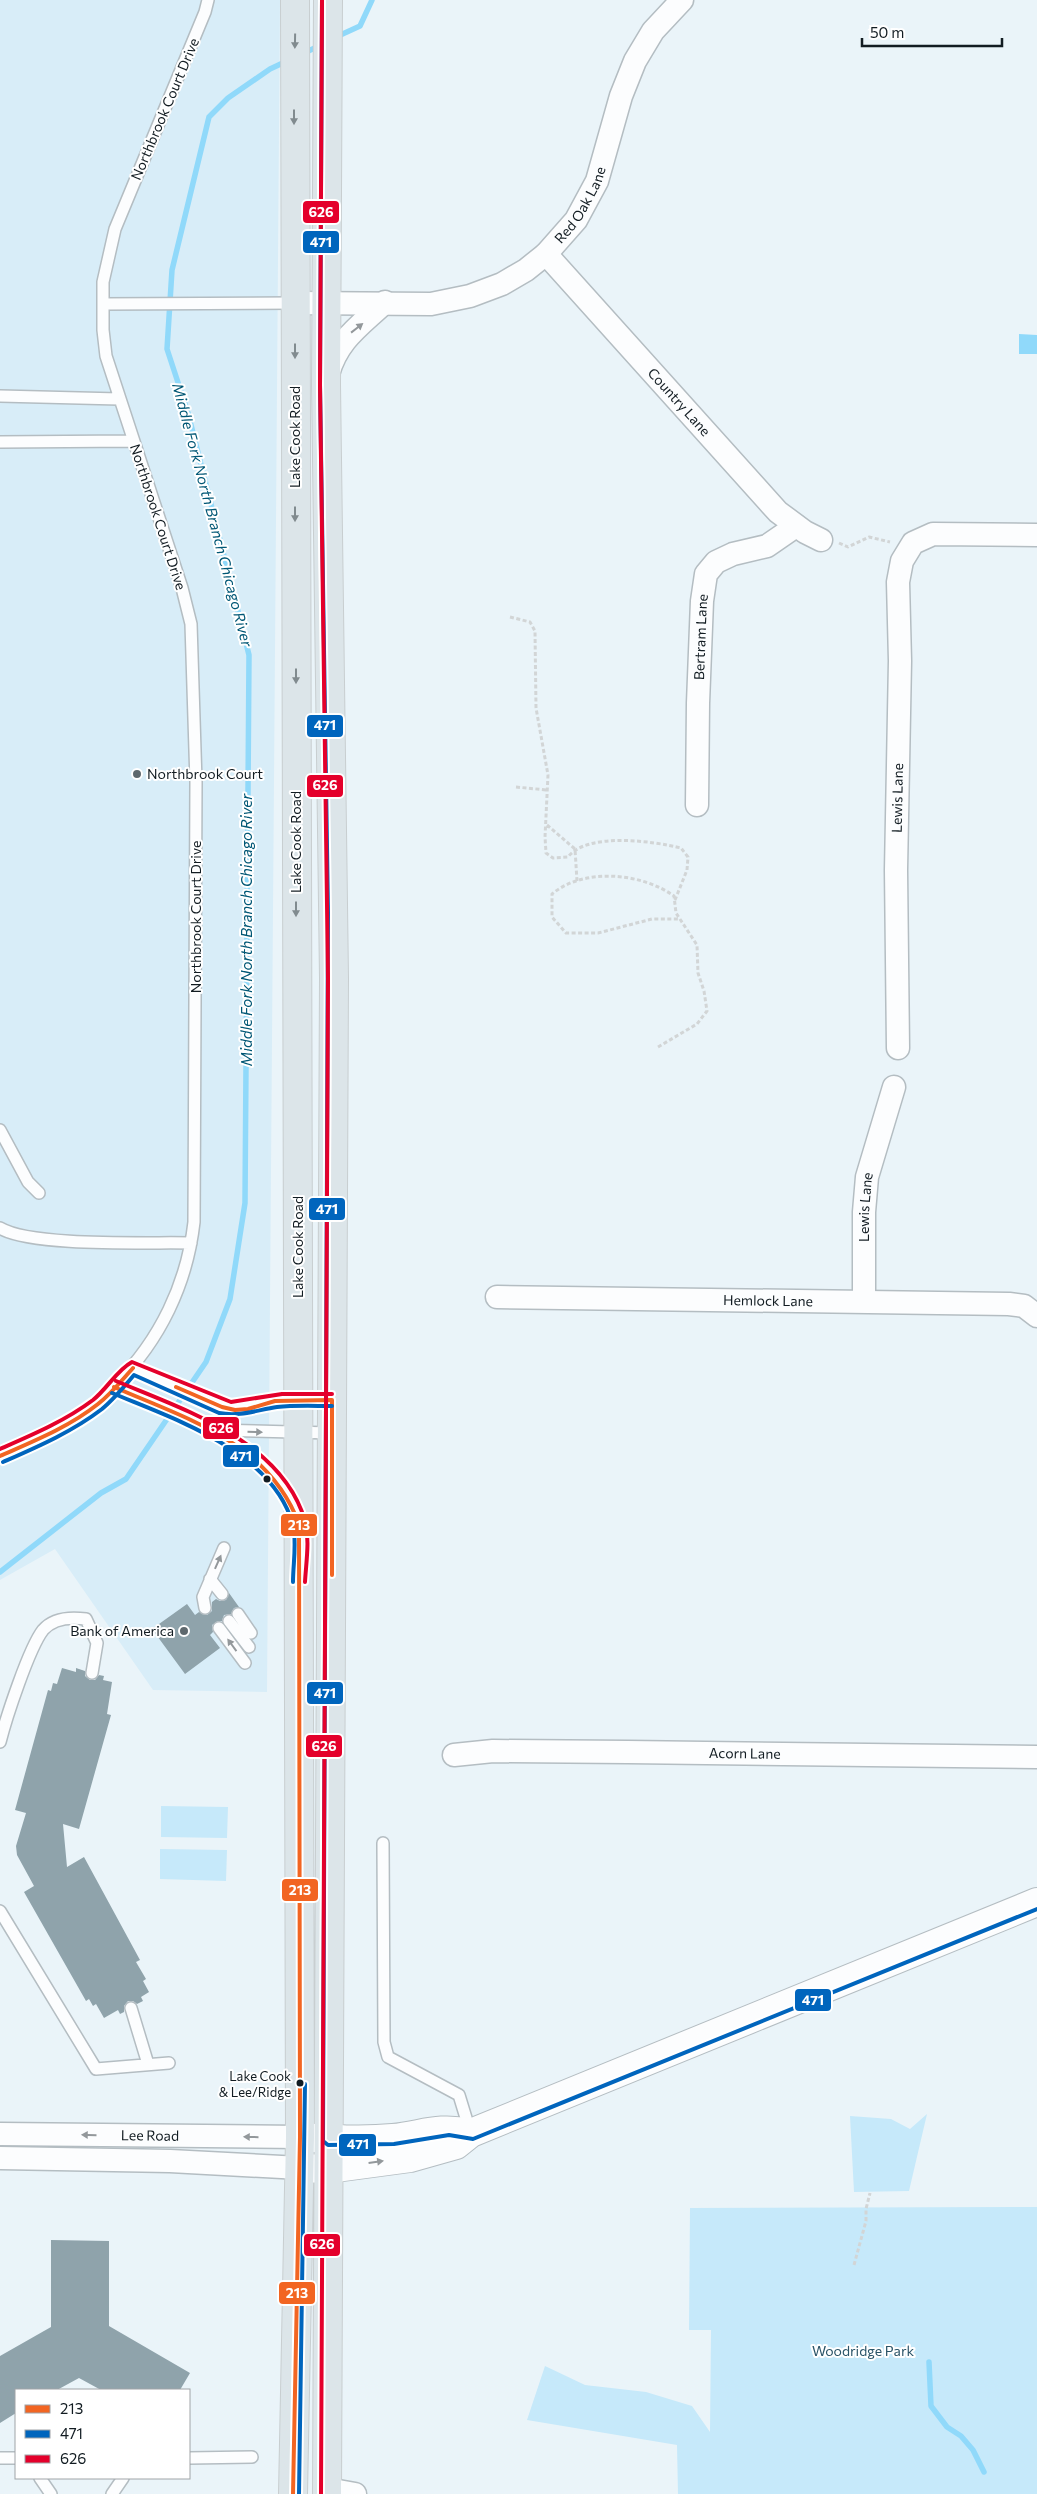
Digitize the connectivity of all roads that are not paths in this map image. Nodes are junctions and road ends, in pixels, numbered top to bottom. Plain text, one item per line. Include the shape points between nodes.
1 (208, 0) edge
2 (328, 0) edge
3 (682, 0) edge
4 (295, 8) edge
5 (546, 254) junction
6 (325, 302) junction
7 (385, 302) junction
8 (294, 303) junction
9 (103, 304) junction
10 (326, 384) junction
11 (0, 396) edge
12 (119, 399) junction
13 (133, 441) junction
14 (0, 442) edge
15 (796, 526) junction
16 (1037, 535) edge
17 (821, 540) road end
18 (697, 805) dead end
19 (898, 1048) dead end
20 (894, 1087) dead end
21 (0, 1130) edge
22 (39, 1193) dead end
23 (0, 1228) edge
24 (192, 1243) junction
25 (497, 1297) dead end
26 (864, 1301) junction
27 (1037, 1316) edge
28 (133, 1368) junction
29 (114, 1387) junction
30 (332, 1400) junction
31 (299, 1401) junction
32 (211, 1430) junction
33 (332, 1433) junction
34 (298, 1434) junction
35 (0, 1456) edge
36 (299, 1524) junction
37 (224, 1548) dead end
38 (208, 1584) junction
39 (219, 1628) dead end
40 (251, 1633) dead end
41 (249, 1647) dead end
42 (245, 1663) dead end
43 (92, 1673) dead end
44 (2, 1722) edge
45 (0, 1742) edge
46 (454, 1755) dead end
47 (1037, 1757) edge
48 (383, 1842) dead end
49 (1037, 1902) edge
50 (0, 1911) edge
51 (4, 1926) edge
52 (131, 2008) dead end
53 (169, 2062) dead end
54 (148, 2064) junction
55 (471, 2133) junction
56 (0, 2134) edge
57 (300, 2137) junction
58 (328, 2139) junction
59 (0, 2158) edge
60 (300, 2168) junction
61 (328, 2169) junction
62 (252, 2457) dead end
63 (0, 2458) edge
64 (15, 2458) edge
65 (190, 2458) edge
66 (41, 2479) edge
67 (122, 2479) edge
68 (327, 2492) edge
69 (51, 2494) edge
70 (112, 2494) edge
71 (293, 2494) edge
72 (355, 2494) edge

1 - 9 lane, Northbrook Court Drive via 115,229 103,282
2 - 6 main road
3 - 5 street, Red Oak Lane via 653,31 635,61 621,96 597,181 576,220
4 -> 8 main road, Lake Cook Road
5 - 7 street, Red Oak Lane via 502,284 470,296 431,304
5 - 15 street, Country Lane via 778,512
6 - 7 street, Red Oak Lane
6 - 8 street, Red Oak Lane
6 - 10 main road
10 -> 7 street via 332,362 349,334
8 - 9 lane
8 -> 31 main road, Lake Cook Road
9 - 12 lane, Northbrook Court Drive via 106,356
10 - 30 main road via 334,912
11 - 12 lane
12 - 13 lane, Northbrook Court Drive
13 - 14 lane
13 - 24 lane, Northbrook Court Drive via 182,588 190,624 197,898
15 - 17 street, Country Lane
15 - 18 street, Bertram Lane via 767,546 733,554 716,562 706,574 702,600
16 - 19 street, Lewis Lane via 932,534 913,543 902,561 898,582
20 - 26 street, Lewis Lane via 867,1177
21 - 22 lane via 28,1182
23 - 24 lane via 30,1237 65,1240
24 - 28 lane, Northbrook Court Drive via 176,1295 149,1346
25 - 26 street, Hemlock Lane
26 - 27 street, Hemlock Lane via 1009,1304 1024,1306
28 - 29 lane, Northbrook Court Drive
28 - 31 lane via 222,1407 248,1409 275,1401
29 - 32 lane
29 - 35 lane, Northbrook Court Drive via 84,1414
30 - 31 lane
30 - 33 main road
31 - 34 main road, Lake Cook Road
32 -> 34 lane
32 - 36 lane via 247,1452 271,1476 285,1492
33 - 34 lane
33 - 58 main road
34 - 36 main road, Lake Cook Road
36 - 57 main road, Lake Cook Road
38 -> 37 lane
38 - 38 lane via 203,1602 214,1601
42 -> 39 lane
40 - 41 lane via 233,1618
43 - 44 lane via 97,1643 86,1619 58,1620 44,1630
44 - 45 lane
46 - 47 street, Acorn Lane via 493,1751
48 - 55 lane via 384,2042 388,2057 459,2095
49 - 55 street
50 - 51 lane
51 - 54 lane via 96,2069
52 - 54 lane
53 - 54 lane
55 - 58 street via 449,2129 394,2138
61 -> 55 street via 410,2158 456,2145
57 -> 56 street, Lee Road
57 - 58 street
57 - 60 main road, Lake Cook Road
58 - 61 main road
59 - 60 street, Lee Road via 170,2161
60 - 61 street
60 - 71 main road, Lake Cook Road
61 - 68 main road
62 - 65 lane
63 - 64 lane
66 - 69 lane
67 - 70 lane
68 - 72 street

